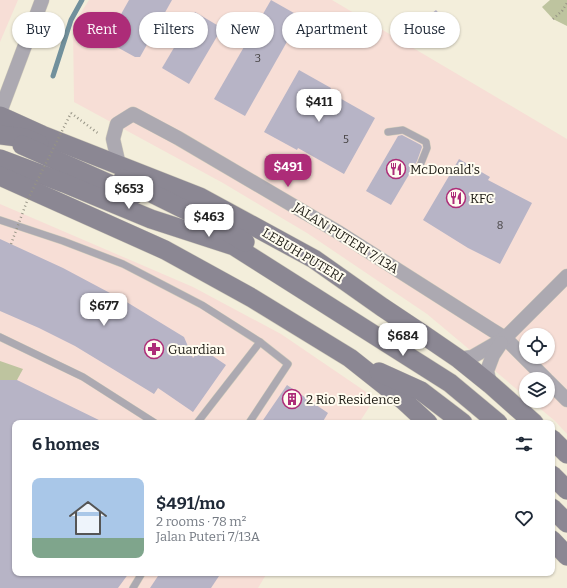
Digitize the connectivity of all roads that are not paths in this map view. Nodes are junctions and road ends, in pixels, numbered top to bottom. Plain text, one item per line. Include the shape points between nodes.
1 (42, 0) edge
2 (0, 112) edge
3 (0, 116) edge
4 (388, 132) dead end
5 (0, 136) edge
6 (0, 159) edge
7 (119, 165) junction
8 (419, 168) dead end
9 (0, 176) edge
10 (0, 220) edge
11 (234, 246) junction
12 (567, 276) edge
13 (382, 307) junction
14 (0, 337) edge
15 (505, 338) junction
16 (260, 342) junction
17 (412, 344) junction
18 (350, 358) junction
19 (459, 359) junction
20 (539, 372) edge
21 (450, 383) junction
22 (490, 384) junction
23 (555, 388) edge
24 (567, 400) edge
25 (150, 420) edge
26 (199, 420) edge
27 (251, 420) edge
28 (425, 420) edge
29 (459, 420) edge
30 (494, 420) edge
31 (531, 420) edge
32 (555, 442) edge
33 (567, 454) edge
34 (555, 478) edge
35 (567, 490) edge
36 (555, 511) edge
37 (567, 523) edge
38 (555, 543) edge
39 (567, 556) edge
40 (140, 576) edge
41 (132, 588) edge

1 - 2 street
3 - 7 main road, LEBUH PUTERI
4 - 8 lane via 403,130 426,142 427,148
5 - 11 main road via 155,204
5 - 17 main road via 25,138 67,154 216,224
6 - 11 main road via 151,219
7 - 13 main road, LEBUH PUTERI via 200,197 314,258
7 - 15 street, JALAN PUTERI 7/13A via 113,139 117,124 133,114 338,232
9 - 18 main road via 165,250 252,298
10 - 16 lane via 123,264 202,305
11 - 21 main road
12 - 15 street
13 - 17 main road
13 - 19 main road, LEBUH PUTERI
14 - 25 lane via 83,377
15 - 19 street via 472,357
15 - 20 street
15 - 22 street via 487,371
16 - 26 lane
16 - 27 lane via 288,364
17 - 21 main road
18 - 28 main road
18 - 29 main road via 421,391
19 - 22 main road, LEBUH PUTERI
21 - 30 main road
22 - 31 main road, LEBUH PUTERI
23 - 24 street
32 - 33 main road
34 - 35 main road
36 - 37 main road
38 - 39 main road
40 - 41 lane

